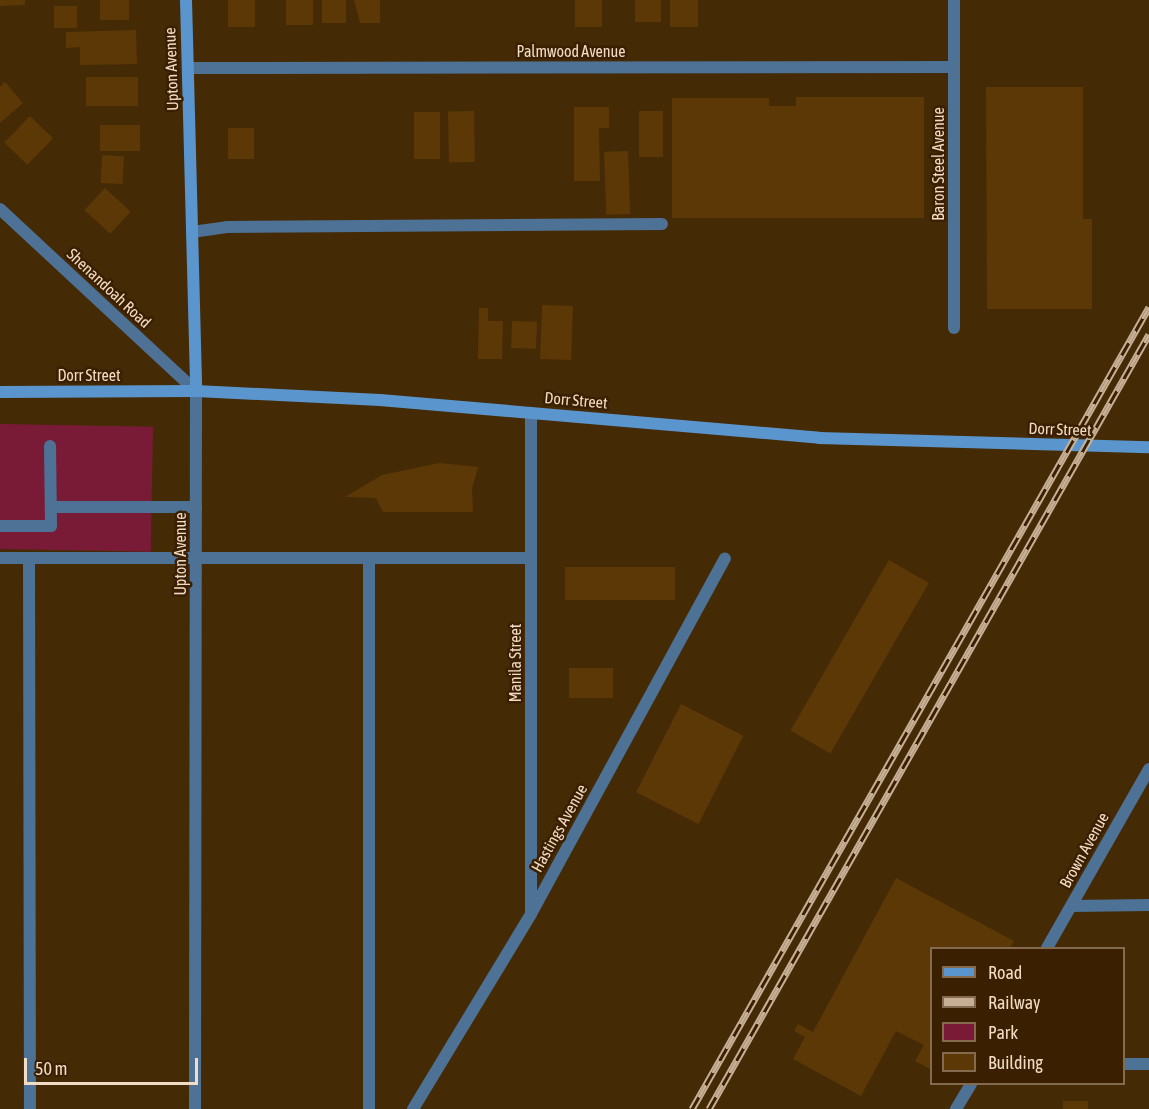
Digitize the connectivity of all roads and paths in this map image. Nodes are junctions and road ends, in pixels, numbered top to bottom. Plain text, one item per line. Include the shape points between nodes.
1 (186, 0) edge
2 (954, 0) edge
3 (954, 67) junction
4 (188, 68) junction
5 (0, 209) edge
6 (662, 224) dead end
7 (192, 232) junction
8 (954, 328) dead end
9 (196, 391) junction
10 (0, 392) edge
11 (531, 413) junction
12 (50, 446) dead end
13 (1149, 447) edge
14 (51, 507) junction
15 (196, 507) junction
16 (0, 526) edge
17 (0, 558) edge
18 (29, 558) junction
19 (196, 558) junction
20 (369, 558) junction
21 (531, 558) junction
22 (724, 558) dead end
23 (1149, 768) edge
24 (1149, 905) edge
25 (1072, 906) junction
26 (531, 914) junction
27 (1048, 947) edge
28 (1125, 1064) edge
29 (1149, 1064) edge
30 (970, 1085) edge
31 (30, 1109) edge
32 (195, 1109) edge
33 (369, 1109) edge
34 (413, 1109) edge
35 (956, 1109) edge

1 - 4 main road, Upton Avenue
2 - 3 street, Baron Steel Avenue
3 - 4 street, Palmwood Avenue
3 - 8 street, Baron Steel Avenue
4 - 7 main road, Upton Avenue
5 - 9 street, Shenandoah Road
6 - 7 street via 227,227
7 - 9 main road, Upton Avenue
9 - 10 main road, Dorr Street
9 - 11 main road, Dorr Street via 380,399
9 - 15 street, Upton Avenue
11 - 13 main road, Dorr Street via 819,438
11 - 21 street, Manila Street
12 - 14 street
14 - 15 street
14 - 16 street via 51,526
15 - 19 street, Upton Avenue
17 - 18 street
18 - 19 street
18 - 31 street
19 - 20 street
19 - 32 street, Upton Avenue
20 - 21 street
20 - 33 street
21 - 26 street, Manila Street
22 - 26 street, Hastings Avenue
23 - 25 street, Brown Avenue
24 - 25 street
25 - 27 street, Brown Avenue
26 - 34 street, Hastings Avenue
28 - 29 street
30 - 35 street

